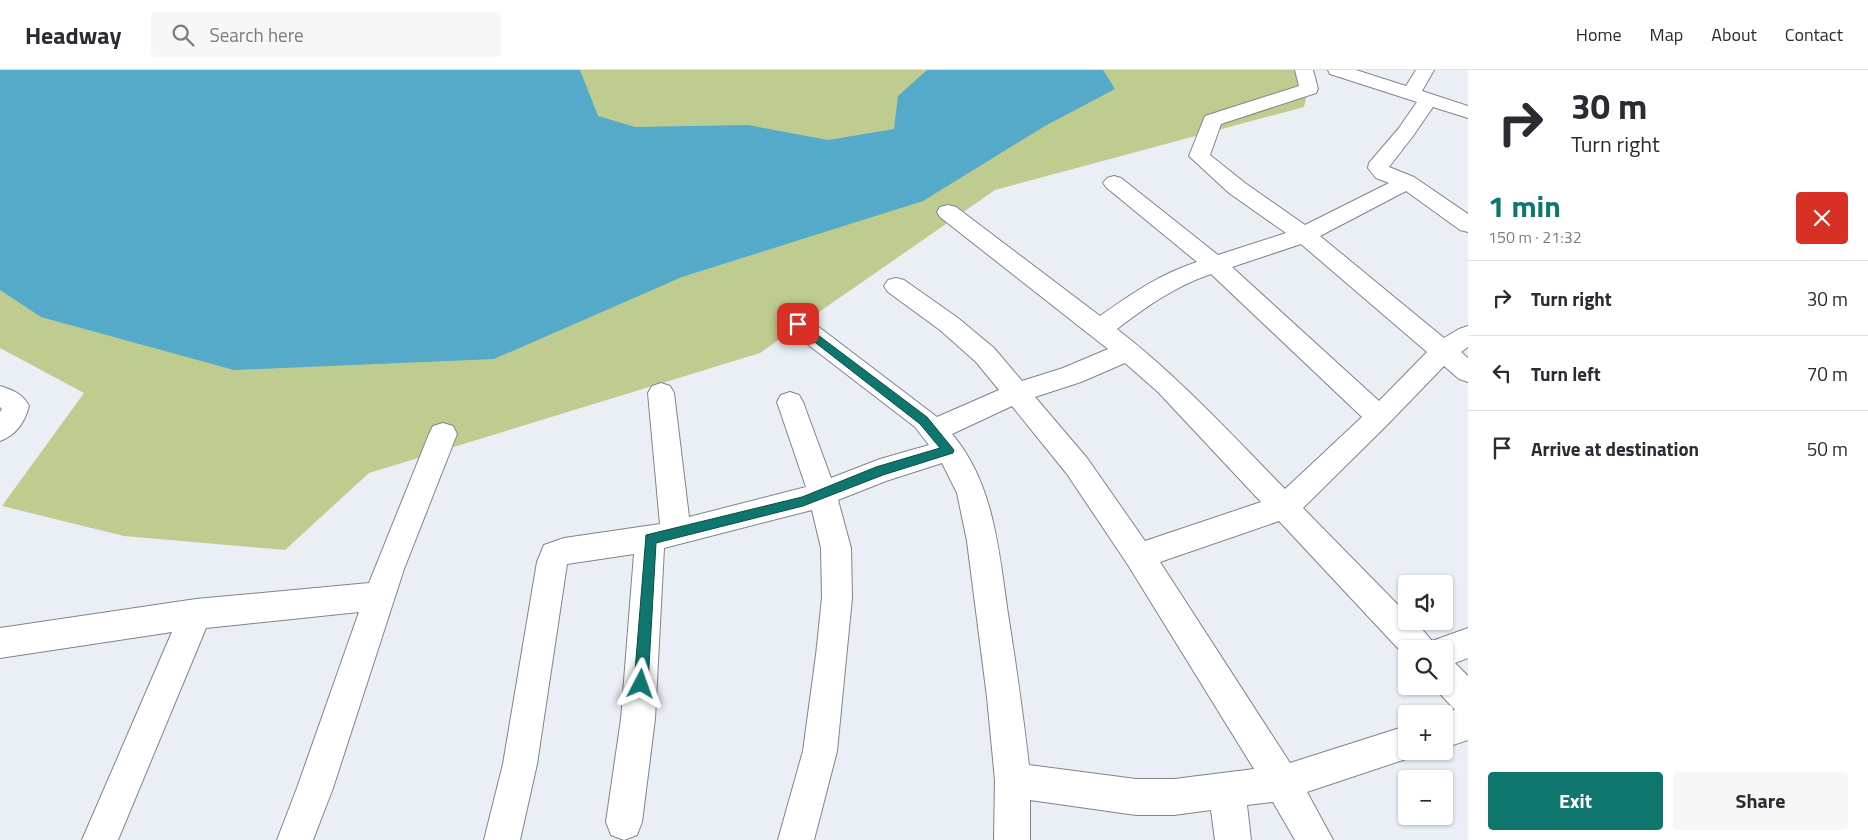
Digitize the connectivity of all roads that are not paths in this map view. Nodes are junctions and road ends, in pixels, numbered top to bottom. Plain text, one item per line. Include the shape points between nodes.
1 (1304, 70) edge
2 (1337, 70) edge
3 (1425, 70) edge
4 (1420, 96) junction
5 (1468, 112) edge
6 (1407, 182) junction
7 (1114, 183) dead end
8 (948, 212) dead end
9 (1468, 225) edge
10 (1304, 235) junction
11 (1216, 266) junction
12 (896, 286) dead end
13 (798, 324) dead end
14 (1100, 329) junction
15 (1468, 335) edge
16 (1129, 351) junction
17 (1443, 351) junction
18 (1468, 372) edge
19 (661, 393) dead end
20 (1016, 393) junction
21 (0, 396) edge
22 (790, 402) dead end
23 (1379, 417) junction
24 (0, 430) edge
25 (443, 434) dead end
26 (941, 440) junction
27 (821, 493) junction
28 (1285, 507) junction
29 (663, 536) junction
30 (1139, 556) junction
31 (380, 596) junction
32 (196, 614) junction
33 (1411, 640) edge
34 (0, 643) edge
35 (1468, 643) edge
36 (1453, 648) edge
37 (1453, 684) edge
38 (1468, 700) edge
39 (1468, 724) edge
40 (1453, 728) edge
41 (1398, 745) edge
42 (1013, 780) junction
43 (1281, 782) junction
44 (1227, 791) junction
45 (624, 822) dead end
46 (100, 840) edge
47 (295, 840) edge
48 (502, 840) edge
49 (796, 840) edge
50 (1012, 840) edge
51 (1233, 840) edge
52 (1315, 840) edge

1 - 10 street via 1309,89 1212,120 1199,156 1237,188
2 - 4 street
3 - 4 street
4 - 5 street
4 - 6 street via 1406,132 1378,168
6 - 9 street
6 - 10 street
7 - 11 street
8 - 14 street
10 - 11 street
10 - 17 street
11 - 14 street via 1185,274 1147,294
11 - 23 street
12 - 20 street via 985,355
13 - 26 street via 924,420
14 - 16 street
15 - 17 street
16 - 20 street via 1072,375
16 - 28 street
17 - 18 street
17 - 23 street
19 - 29 street
20 - 26 street
20 - 30 street via 1077,466
21 - 24 street via 16,406 13,416
22 - 27 street
23 - 28 street
25 - 31 street
26 - 27 street via 880,471
26 - 42 street via 971,492 982,541
27 - 29 street via 803,501
27 - 49 street via 836,548 837,598 820,751
28 - 30 street
28 - 33 street
29 - 45 street
29 - 48 street via 564,551 554,556 520,764
30 - 43 street
31 - 32 street
31 - 47 street
32 - 34 street
32 - 46 street
35 - 36 street
37 - 38 street
39 - 40 street
41 - 43 street
42 - 44 street via 1136,797 1174,797
42 - 50 street
43 - 44 street
43 - 52 street
44 - 51 street

